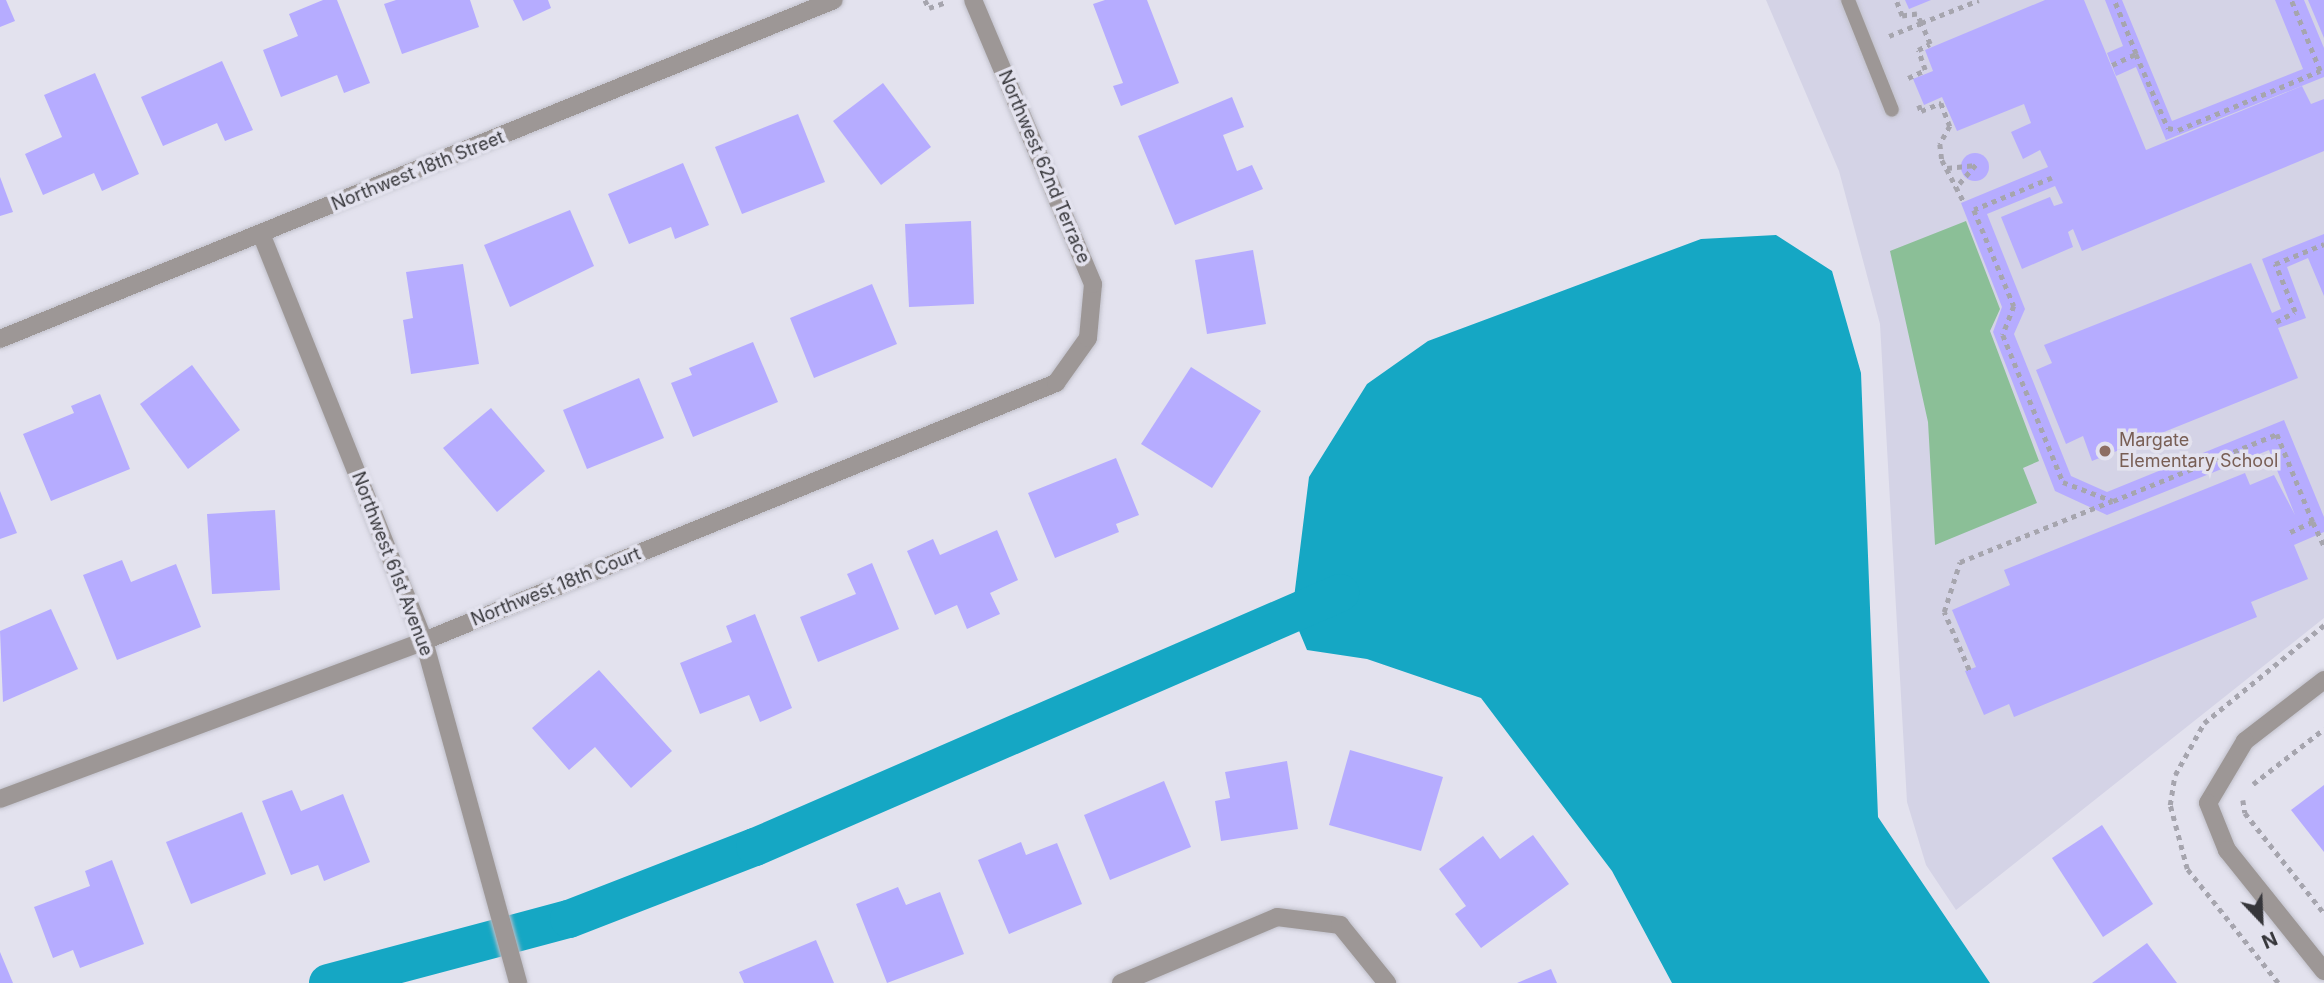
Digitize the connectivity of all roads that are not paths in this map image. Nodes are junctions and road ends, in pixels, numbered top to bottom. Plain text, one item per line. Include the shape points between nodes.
1 (834, 0) edge
2 (973, 0) edge
3 (1849, 0) edge
4 (1892, 110) dead end
5 (262, 236) junction
6 (1088, 338) joint
7 (0, 339) edge
8 (424, 641) junction
9 (2324, 680) edge
10 (0, 799) edge
11 (2324, 971) edge
12 (518, 983) edge
13 (1121, 983) edge
14 (1387, 983) edge

1 - 5 street, Northwest 18th Street
2 - 6 street, Northwest 62nd Terrace via 1093,284
3 - 4 lane
5 - 7 street, Northwest 18th Street
5 - 8 street, Northwest 61st Avenue
6 - 8 street, Northwest 18th Court via 1056,383
8 - 10 street, Northwest 18th Court
8 - 12 street, Northwest 61st Avenue
9 - 11 street via 2245,741 2208,803 2227,850
13 - 14 street via 1277,917 1340,925

